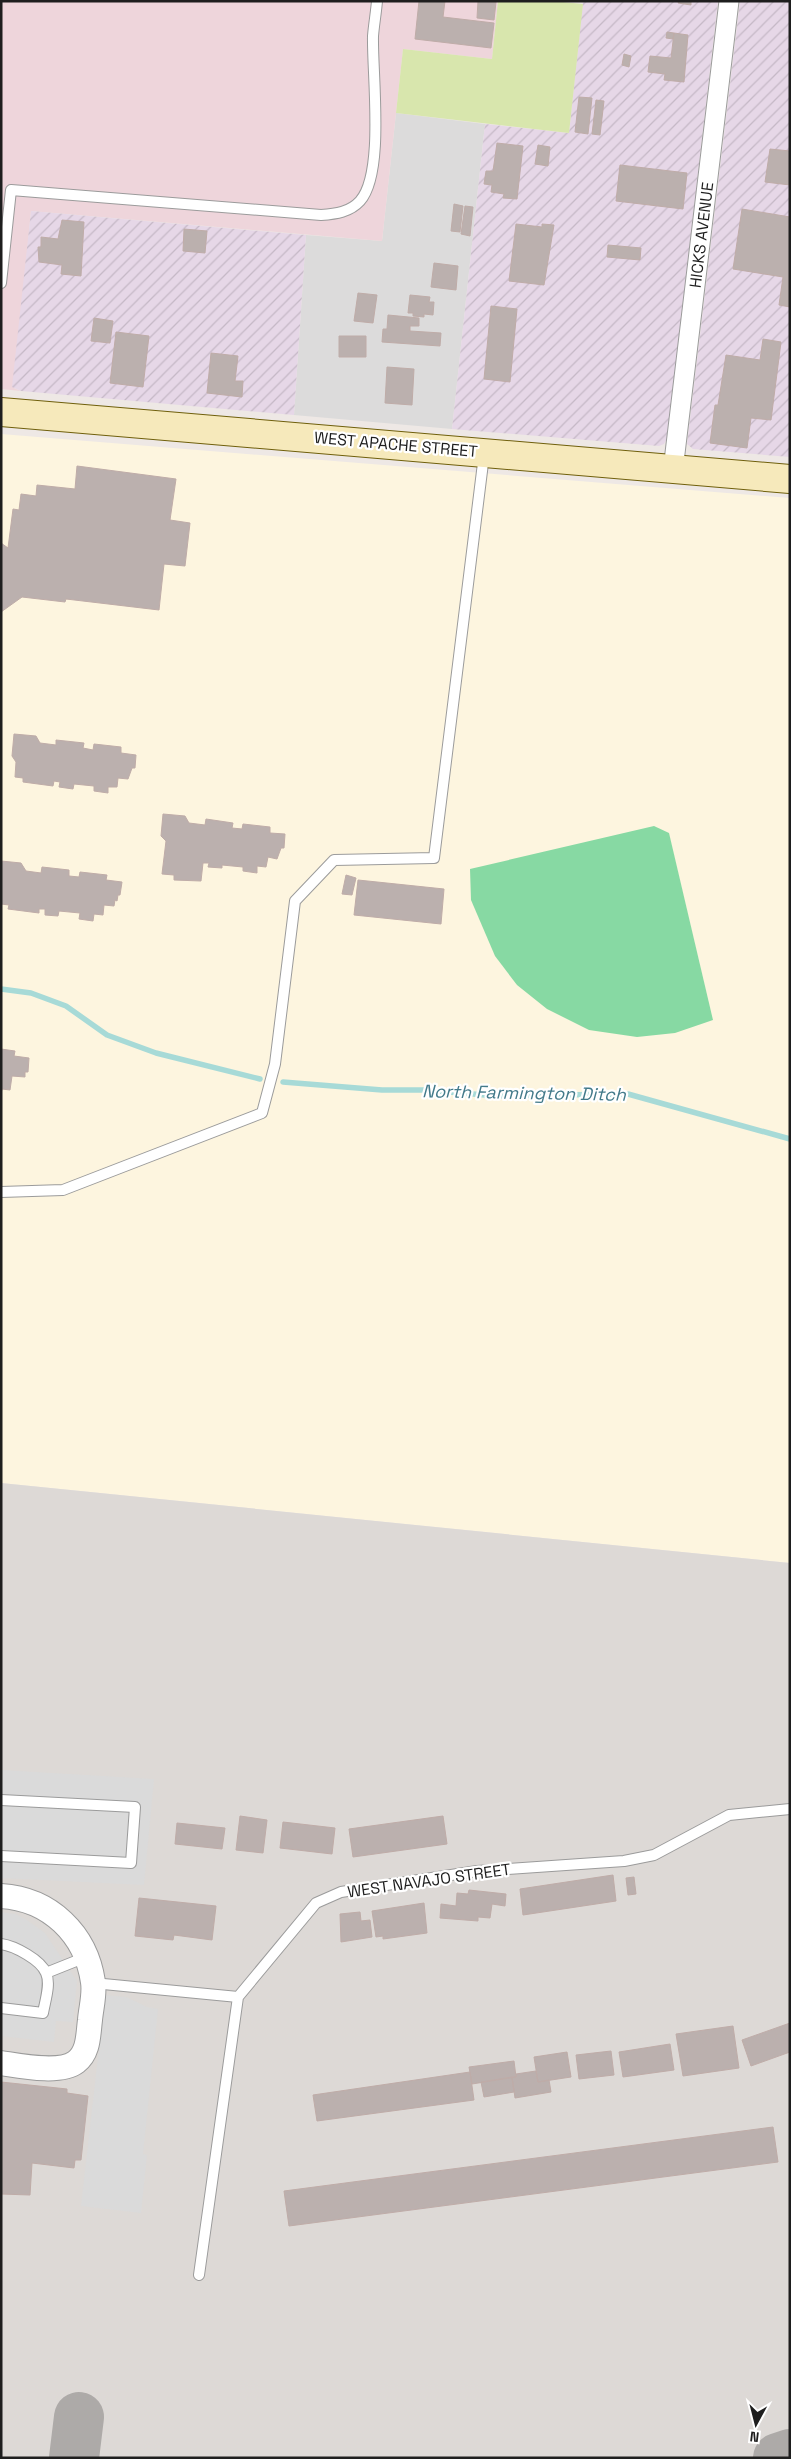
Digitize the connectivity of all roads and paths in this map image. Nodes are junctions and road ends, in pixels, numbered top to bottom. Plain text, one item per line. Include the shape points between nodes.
1 (377, 1) edge
2 (729, 1) edge
3 (1, 283) edge
4 (1, 412) edge
5 (485, 452) junction
6 (673, 470) junction
7 (790, 479) edge
8 (1, 1192) edge
9 (1, 1800) edge
10 (790, 1809) edge
11 (1, 1856) edge
12 (1, 1896) edge
13 (1, 1944) edge
14 (87, 1957) junction
15 (46, 1972) junction
16 (94, 1983) junction
17 (238, 1997) junction
18 (1, 2008) edge
19 (1, 2063) edge
20 (199, 2275) dead end

1 - 3 lane via 373,34 375,142 371,178 360,201 350,210 321,215 11,190
2 - 6 street, HICKS AVENUE
4 - 5 main road, WEST APACHE STREET
5 - 6 main road, WEST APACHE STREET
5 - 8 lane via 434,858 334,860 295,901 275,1064 262,1113 63,1190
6 - 7 main road, WEST APACHE STREET
9 - 11 lane via 135,1807 131,1863
10 - 17 lane, WEST NAVAJO STREET via 729,1815 654,1855 624,1861 477,1872 341,1892 316,1903
12 - 14 street via 39,1904 60,1918 77,1936
13 - 15 lane via 30,1956
14 - 15 lane
14 - 16 street
15 - 18 lane via 43,2012
16 - 17 lane
16 - 19 street via 87,2048 76,2062 60,2068
17 - 20 lane

